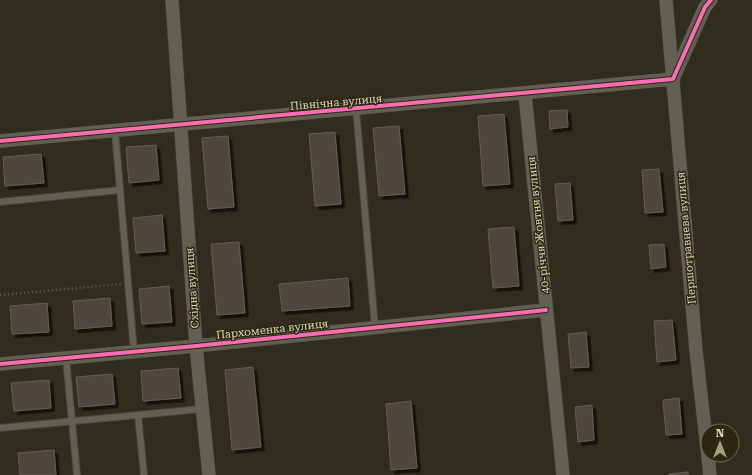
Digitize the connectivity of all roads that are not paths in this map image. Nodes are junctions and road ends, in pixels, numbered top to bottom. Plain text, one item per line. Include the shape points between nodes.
1 (172, 0) edge
2 (666, 0) edge
3 (711, 0) edge
4 (673, 79) junction
5 (525, 94) junction
6 (356, 109) junction
7 (181, 125) junction
8 (115, 130) junction
9 (0, 141) edge
10 (120, 190) junction
11 (0, 202) edge
12 (546, 310) junction
13 (376, 328) junction
14 (196, 346) junction
15 (134, 352) junction
16 (66, 358) junction
17 (0, 364) edge
18 (202, 409) junction
19 (138, 415) junction
20 (72, 421) junction
21 (0, 428) edge
22 (77, 475) edge
23 (144, 475) edge
24 (209, 475) edge
25 (563, 475) edge
26 (710, 475) edge

1 - 7 street, Східна вулиця
2 - 4 street, Першотравнева вулиця
3 - 4 street via 705,7
4 - 5 street, Північна вулиця
4 - 26 street, Першотравнева вулиця via 696,350
5 - 6 street, Північна вулиця
5 - 12 street, 40-річчя Жовтня вулиця
6 - 7 street, Північна вулиця
6 - 13 lane
7 - 8 street, Північна вулиця
7 - 14 street, Східна вулиця
8 - 9 street, Північна вулиця
8 - 10 lane
10 - 11 lane
10 - 15 lane
12 - 13 street, Пархоменка вулиця
12 - 25 street, 40-річчя Жовтня вулиця
13 - 14 street, Пархоменка вулиця
14 - 15 street, Пархоменка вулиця
14 - 18 street, Східна вулиця
15 - 16 street, Пархоменка вулиця
16 - 17 street, Пархоменка вулиця
16 - 20 lane
18 - 19 lane
18 - 24 street, Східна вулиця
19 - 20 lane
19 - 23 lane
20 - 21 lane
20 - 22 lane

